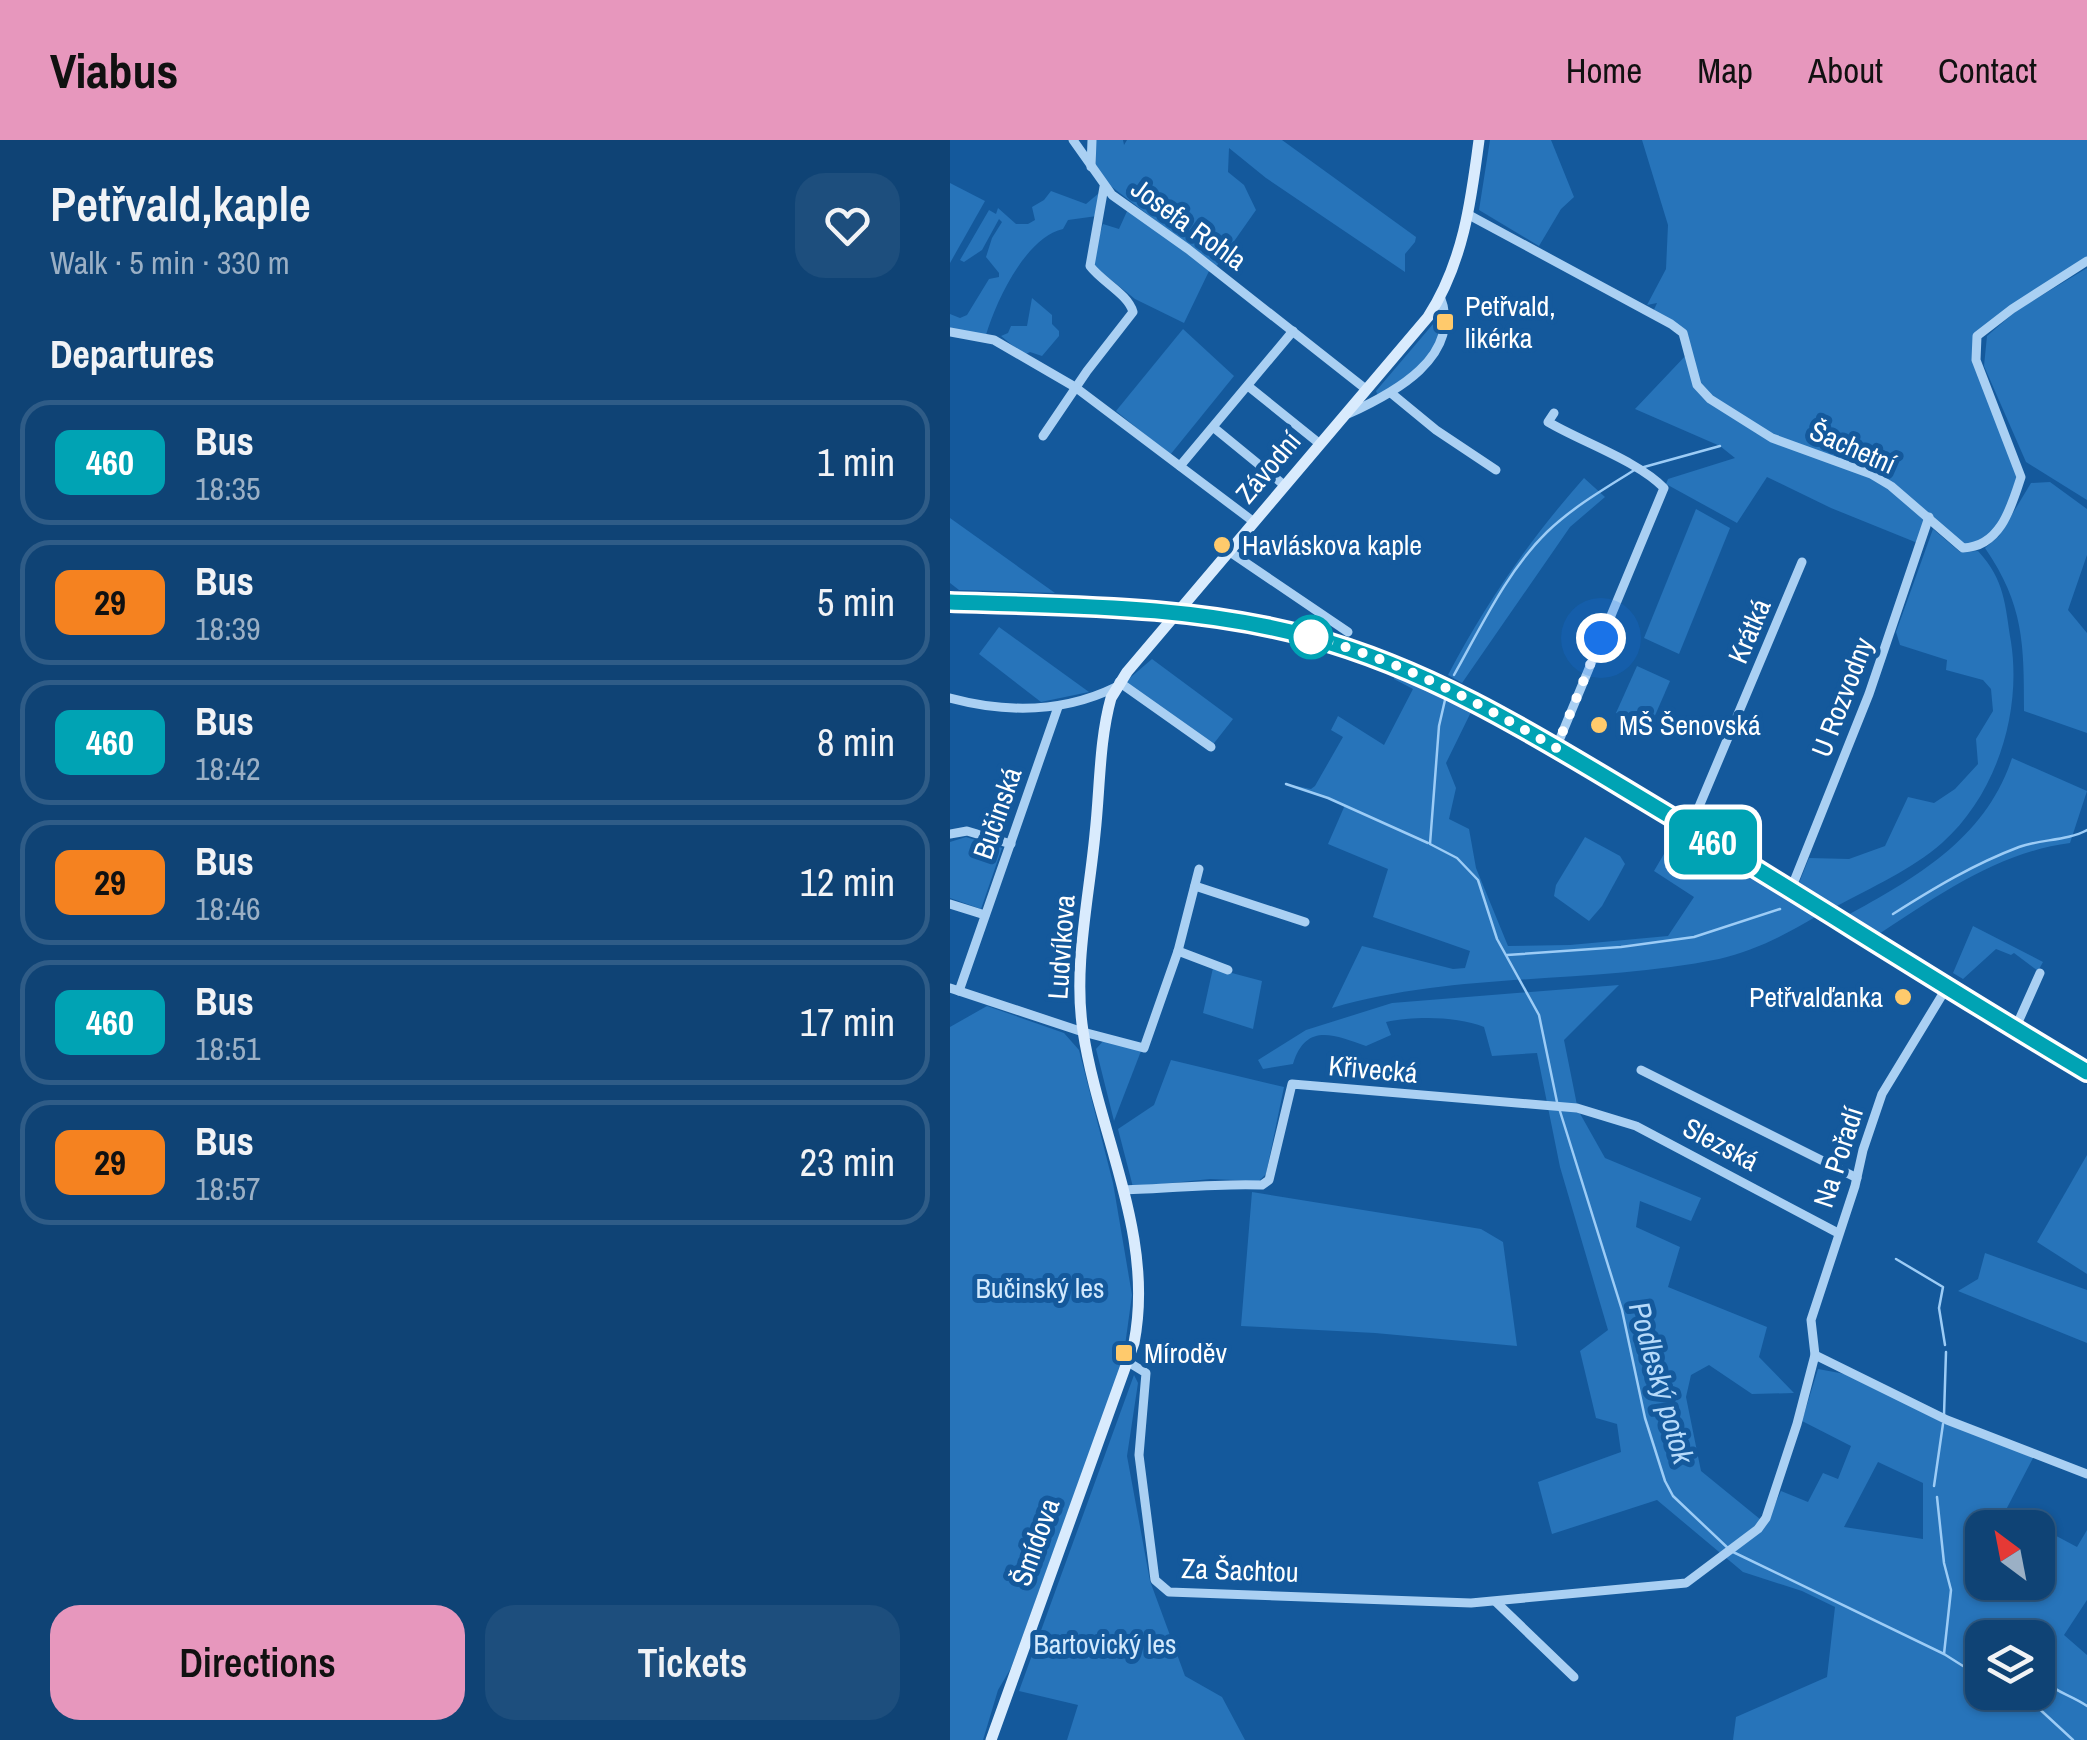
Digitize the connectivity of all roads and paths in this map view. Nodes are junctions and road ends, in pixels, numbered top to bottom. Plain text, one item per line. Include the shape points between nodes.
1 (1073, 140) edge
2 (1092, 140) edge
3 (1480, 140) edge
4 (1092, 167) junction
5 (1104, 187) junction
6 (1469, 216) junction
7 (2087, 261) edge
8 (1440, 296) junction
9 (1294, 331) junction
10 (950, 332) edge
11 (1248, 386) junction
12 (1076, 387) junction
13 (1367, 390) junction
14 (1391, 393) junction
15 (1554, 414) dead end
16 (1346, 415) junction
17 (1213, 427) junction
18 (1044, 436) dead end
19 (1320, 444) junction
20 (1180, 466) junction
21 (1496, 470) dead end
22 (1284, 485) junction
23 (1929, 518) junction
24 (1254, 522) junction
25 (1230, 552) junction
26 (1802, 562) dead end
27 (950, 602) edge
28 (1178, 612) junction
29 (1348, 632) dead end
30 (1117, 685) junction
31 (950, 698) edge
32 (1058, 707) junction
33 (1211, 747) dead end
34 (1556, 748) junction
35 (1690, 828) junction
36 (950, 834) edge
37 (1010, 844) junction
38 (1199, 870) dead end
39 (1195, 886) junction
40 (1790, 889) junction
41 (950, 904) edge
42 (985, 915) junction
43 (1306, 922) dead end
44 (1178, 950) junction
45 (1228, 970) dead end
46 (2040, 973) dead end
47 (1947, 987) junction
48 (954, 989) edge
49 (2015, 1029) junction
50 (1083, 1032) junction
51 (1642, 1070) dead end
52 (2087, 1072) edge
53 (1577, 1108) joint
54 (1856, 1178) junction
55 (1123, 1190) junction
56 (1838, 1233) junction
57 (1815, 1355) junction
58 (1128, 1362) junction
59 (2087, 1474) edge
60 (1766, 1518) joint
61 (1496, 1602) junction
62 (1574, 1677) dead end
63 (991, 1740) edge

1 - 4 street, Josefa Rohla
2 - 4 street
3 - 6 street, Závodní
4 - 5 street, Josefa Rohla
5 - 9 street, Josefa Rohla
5 - 12 street via 1090,266 1134,307
6 - 8 street, Závodní
6 - 23 street, Šachetní via 1683,332 1697,385 1747,424 1871,474
7 - 23 street, Šachetní via 1977,336 1976,360 2021,477 2008,514 1978,548 1962,548
8 - 13 street, Závodní
8 - 14 street, Závodní via 1445,322 1435,350
9 - 11 street
9 - 13 street, Josefa Rohla
10 - 12 street via 994,340
11 - 17 street
11 - 19 street
12 - 18 street
12 - 20 street
13 - 16 street, Závodní
14 - 16 street, Závodní
14 - 21 street
15 - 34 street via 1548,422 1664,488
16 - 19 street, Závodní
17 - 20 street
17 - 22 street
19 - 22 street, Závodní
20 - 24 street
22 - 24 street, Závodní
23 - 40 street, U Rozvodny via 1869,694
24 - 25 street, Závodní
25 - 28 street, Závodní
25 - 29 street
26 - 35 street, Krátká
27 - 28 street
28 - 30 street, Ludvíkova
28 - 34 street via 1269,626 1386,662
30 - 32 street
30 - 33 street
30 - 50 street, Ludvíkova via 1106,722 1080,984
31 - 32 street via 1002,708
32 - 37 street, Bučinská
34 - 35 street
35 - 40 street
36 - 37 street via 967,831
37 - 42 street, Bučinská
38 - 39 street
39 - 43 street
39 - 44 street
40 - 47 street
41 - 42 street
42 - 48 street, Bučinská
44 - 45 street
44 - 50 street via 1144,1048
46 - 49 street
47 - 49 street
47 - 54 street, Na Pořadí via 1882,1094
48 - 50 street
49 - 52 street
50 - 55 street, Ludvíkova
51 - 54 street, Slezská
53 - 55 street, Křivecká via 1292,1084 1269,1180 1262,1185
53 - 56 street, Slezská via 1636,1126
54 - 56 street, Na Pořadí
55 - 58 street, Ludvíkova via 1141,1297
56 - 57 street, Na Pořadí via 1811,1320
57 - 59 street via 1947,1420
57 - 60 street, Na Pořadí
58 - 61 street, Za Šachtou via 1146,1373 1139,1455 1155,1580 1169,1592
58 - 63 street, Šmídova
60 - 61 street, Za Šachtou via 1686,1583
61 - 62 street

